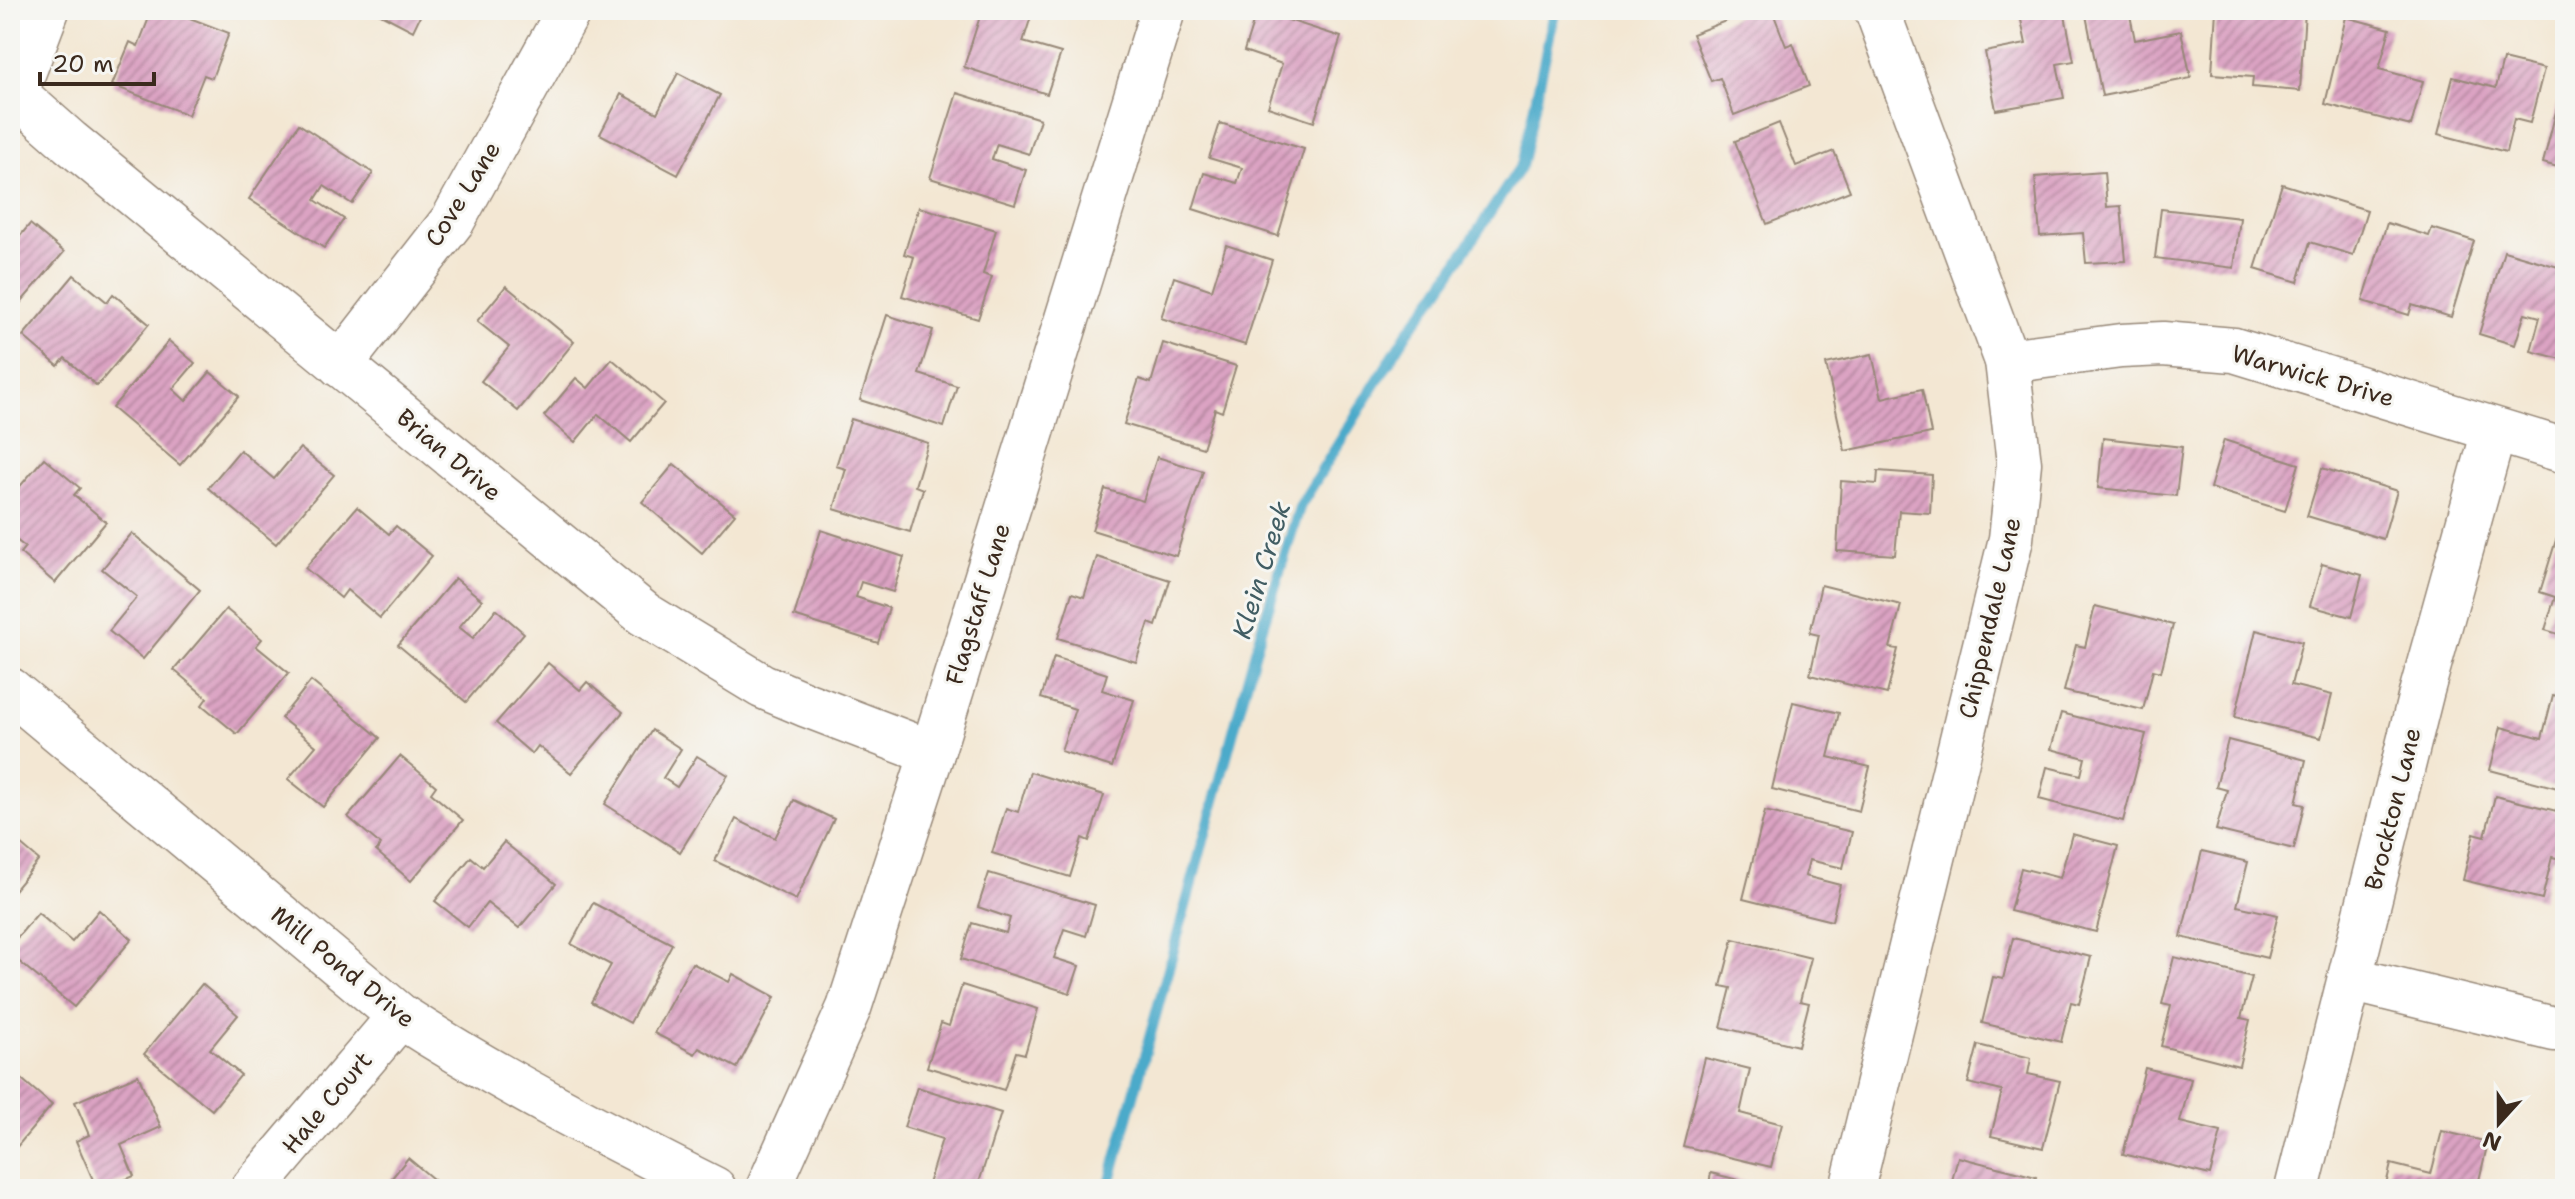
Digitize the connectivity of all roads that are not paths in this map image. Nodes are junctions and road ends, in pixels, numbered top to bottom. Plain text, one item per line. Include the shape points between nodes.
1 (47, 10) edge
2 (569, 10) edge
3 (1163, 10) edge
4 (1877, 10) edge
5 (13, 90) edge
6 (2007, 361) junction
7 (340, 365) junction
8 (2494, 431) junction
9 (2565, 451) edge
10 (10, 690) edge
11 (932, 753) junction
12 (2350, 979) junction
13 (400, 1016) junction
14 (2554, 1029) dead end
15 (253, 1189) edge
16 (714, 1189) edge
17 (768, 1189) edge
18 (1852, 1189) edge
19 (2297, 1189) edge

1 - 5 street
2 - 7 street, Cove Lane via 453,220
3 - 11 street, Flagstaff Lane
4 - 6 street, Chippendale Lane
5 - 7 street, Brian Drive
6 - 8 street, Warwick Drive via 2149,344 2234,350
6 - 18 street, Chippendale Lane via 2019,463 2011,539
7 - 11 street, Brian Drive via 644,614 762,686
8 - 9 street, Warwick Drive
8 - 12 street, Brockton Lane
10 - 13 street, Mill Pond Drive
11 - 17 street, Flagstaff Lane via 849,1008
12 - 14 street
12 - 19 street, Brockton Lane
13 - 15 street, Hale Court
13 - 16 street, Mill Pond Drive via 542,1101

